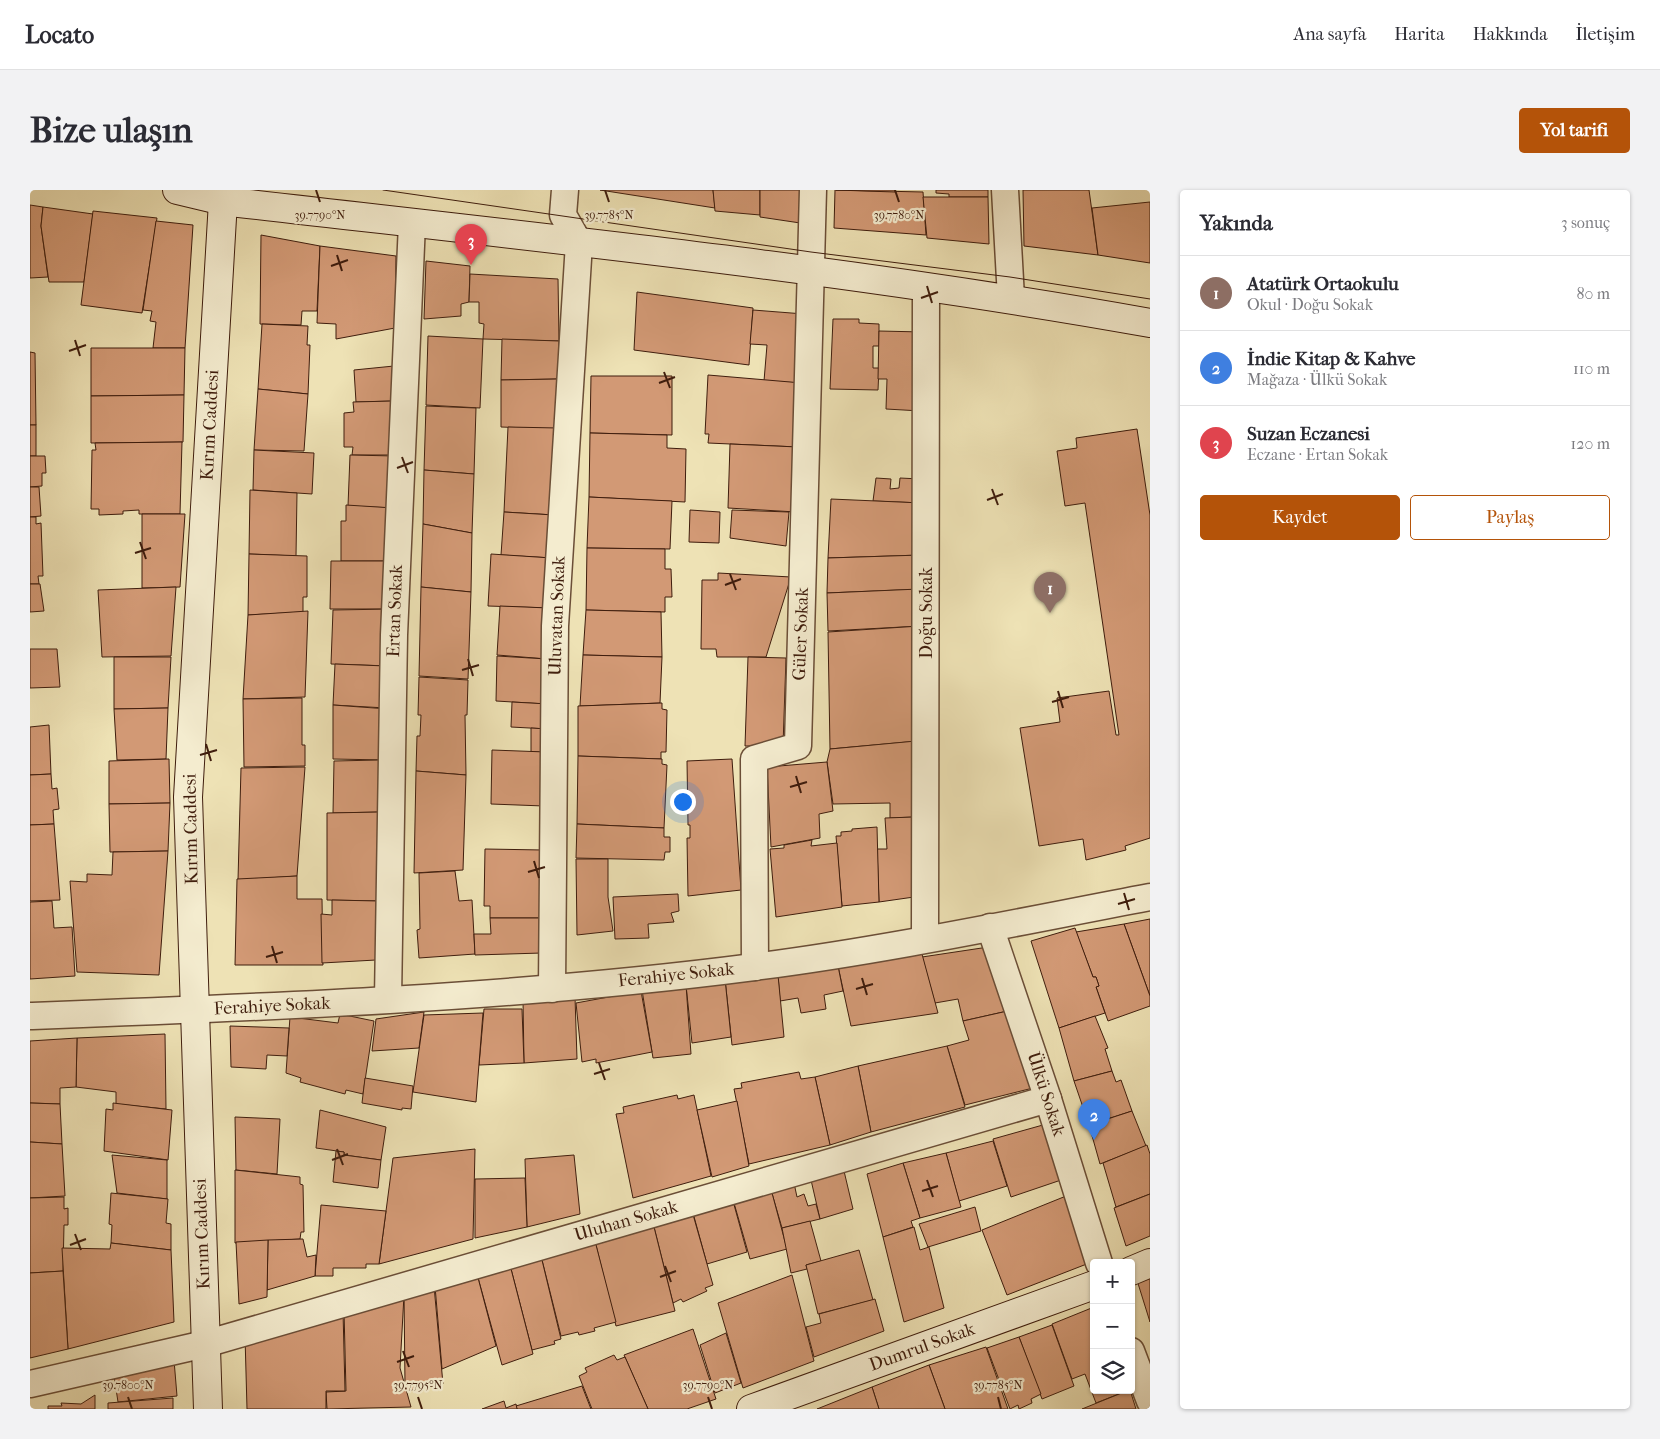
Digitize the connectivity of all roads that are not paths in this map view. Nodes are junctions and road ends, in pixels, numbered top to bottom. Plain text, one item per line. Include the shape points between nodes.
1 (177, 190) edge
2 (565, 190) edge
3 (813, 190) edge
4 (1005, 190) edge
5 (222, 196) edge
6 (412, 223) junction
7 (578, 243) junction
8 (810, 270) junction
9 (926, 287) junction
10 (1011, 298) junction
11 (1150, 323) edge
12 (1150, 897) edge
13 (990, 927) junction
14 (925, 939) junction
15 (755, 967) junction
16 (552, 989) junction
17 (388, 999) junction
18 (196, 1010) junction
19 (30, 1016) edge
20 (1048, 1099) junction
21 (1098, 1259) edge
22 (1150, 1263) edge
23 (1135, 1269) edge
24 (1090, 1286) edge
25 (205, 1344) junction
26 (1135, 1362) edge
27 (30, 1384) edge
28 (1150, 1401) edge
29 (208, 1409) edge
30 (751, 1409) edge

1 - 5 main road
2 - 7 street via 563,215
3 - 8 street
4 - 10 street
5 - 6 main road
5 - 18 main road, Kırım Caddesi via 188,797
6 - 7 main road
6 - 17 street, Ertan Sokak via 394,635
7 - 8 main road
7 - 16 street, Uluvatan Sokak via 555,626
8 - 9 main road
8 - 15 street, Güler Sokak via 798,746 754,759
9 - 10 main road
9 - 14 street, Doğu Sokak
10 - 11 main road
12 - 13 street, Ferahiye Sokak
13 - 14 street, Ferahiye Sokak
13 - 20 street, Ülkü Sokak
14 - 15 street, Ferahiye Sokak
15 - 16 street, Ferahiye Sokak
16 - 17 street, Ferahiye Sokak
17 - 18 street, Ferahiye Sokak
18 - 19 street, Ferahiye Sokak
18 - 25 main road, Kırım Caddesi
20 - 21 street, Ülkü Sokak
20 - 25 street via 470,1258
22 - 23 main road
24 - 30 main road, Dumrul Sokak
25 - 27 street
25 - 29 main road, Kırım Caddesi
26 - 28 street

